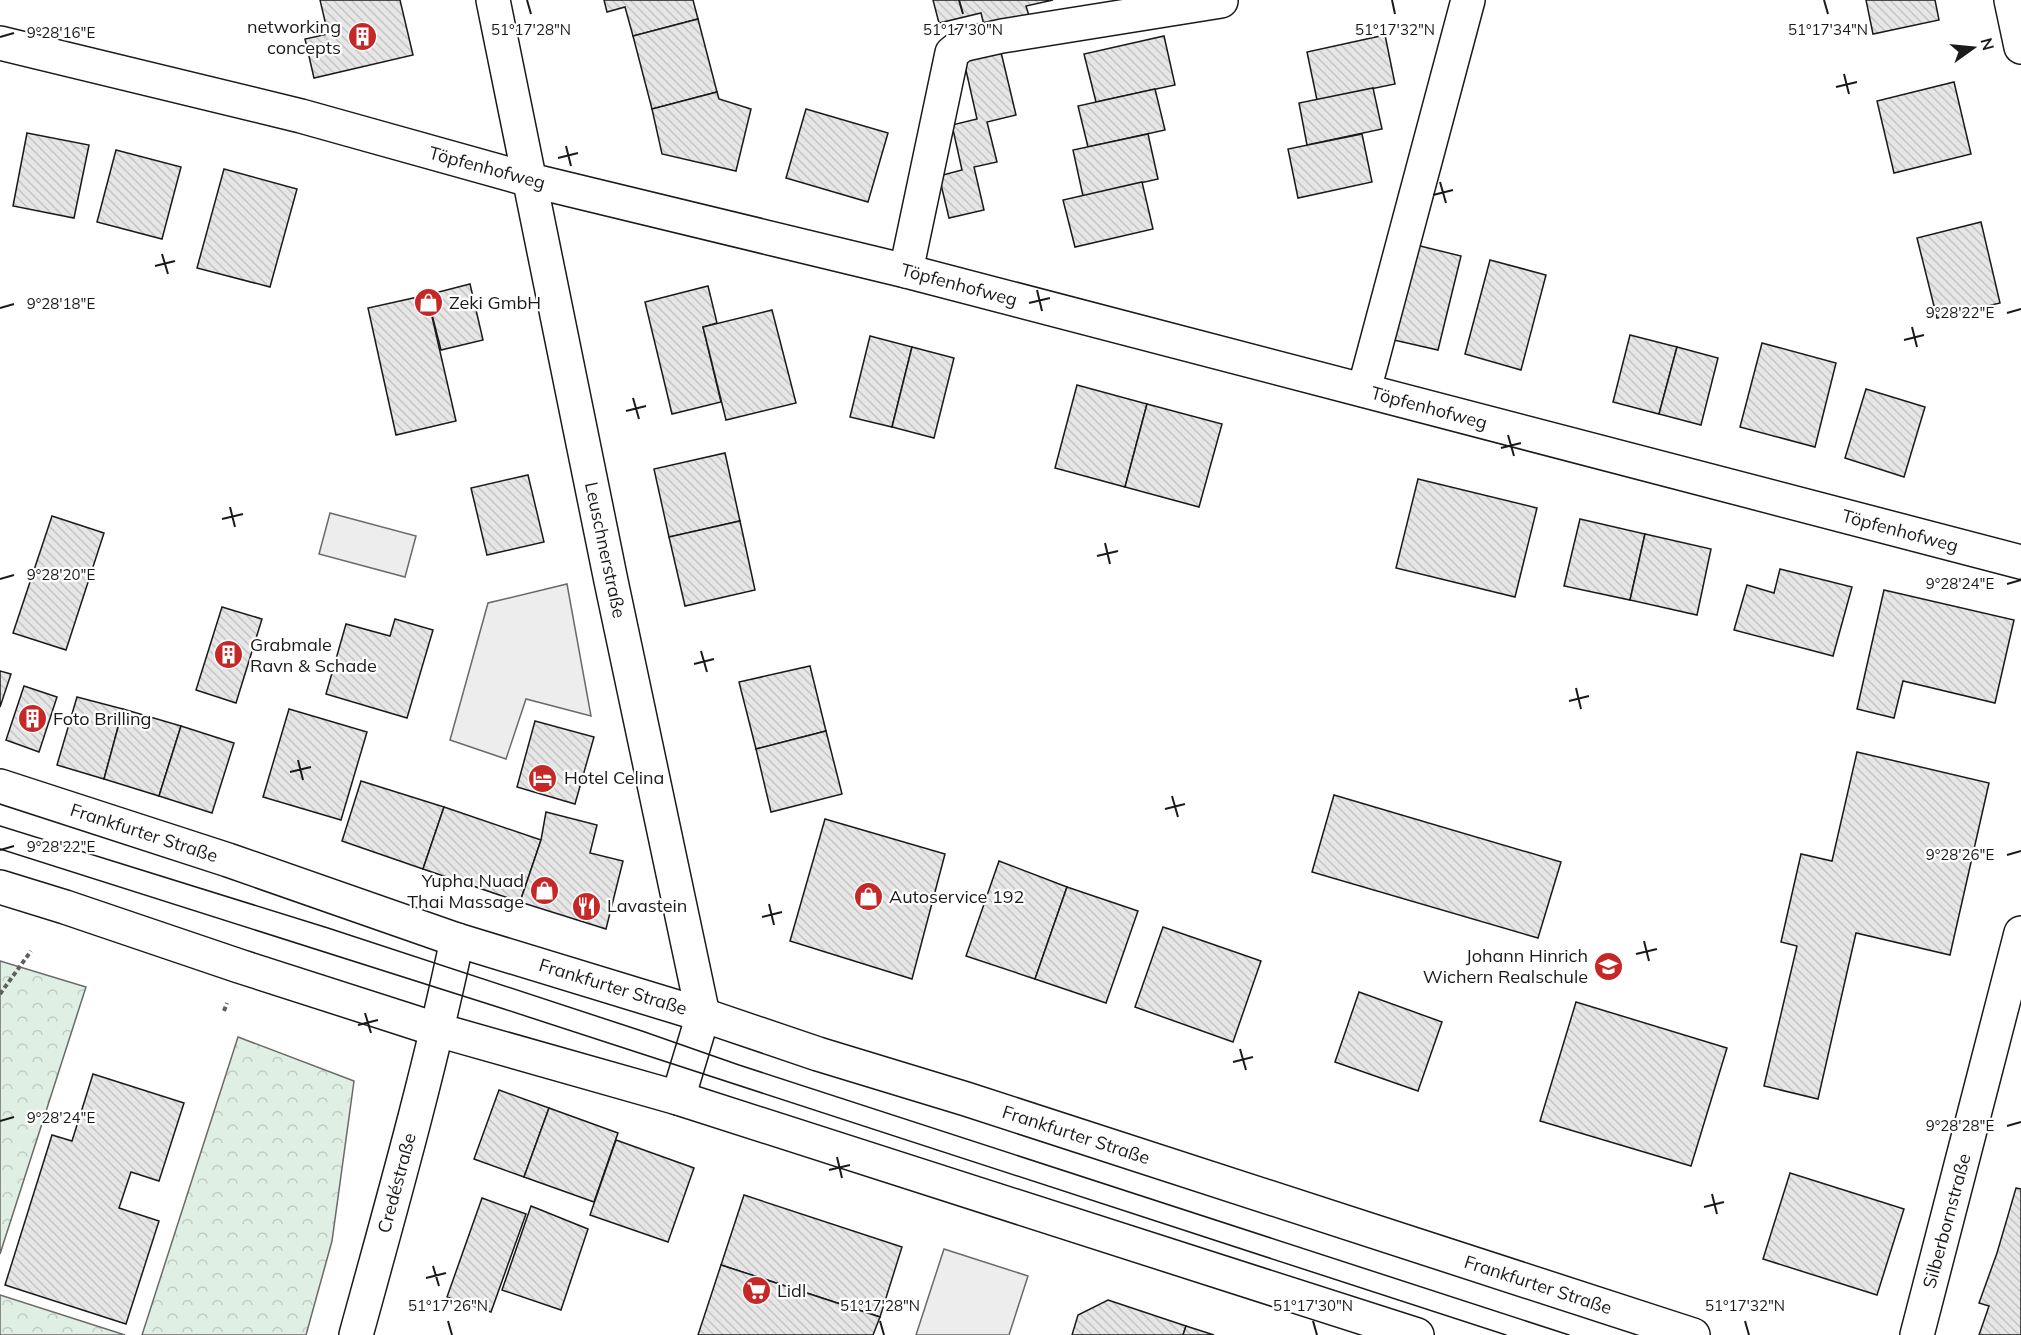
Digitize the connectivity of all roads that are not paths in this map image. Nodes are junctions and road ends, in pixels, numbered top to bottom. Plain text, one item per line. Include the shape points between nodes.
1 (493, 0) edge
2 (1468, 0) edge
3 (2011, 0) edge
4 (1221, 1) edge
5 (0, 43) edge
6 (2021, 47) edge
7 (530, 180) junction
8 (906, 271) junction
9 (1364, 390) junction
10 (2021, 562) edge
11 (0, 786) edge
12 (0, 887) edge
13 (2021, 933) edge
14 (457, 940) junction
15 (704, 1015) junction
16 (438, 1030) junction
17 (678, 1098) junction
18 (356, 1335) edge
19 (1417, 1335) edge
20 (1693, 1335) edge
21 (1917, 1335) edge

1 - 7 main road, Leuschnerstraße
2 - 9 main road
3 - 6 main road
4 - 8 main road via 1002,36 962,45 952,53
5 - 7 main road, Töpfenhofweg via 301,116
7 - 8 main road, Töpfenhofweg
7 - 15 main road, Leuschnerstraße
8 - 9 main road, Töpfenhofweg
9 - 10 main road, Töpfenhofweg
11 - 14 main road, Frankfurter Straße
12 - 16 main road
13 - 21 main road, Silberbornstraße
14 - 15 main road, Frankfurter Straße
14 - 16 main road
15 - 17 main road, Leuschnerstraße
15 - 20 main road, Frankfurter Straße
16 - 17 main road
16 - 18 main road, Credéstraße
17 - 19 main road

